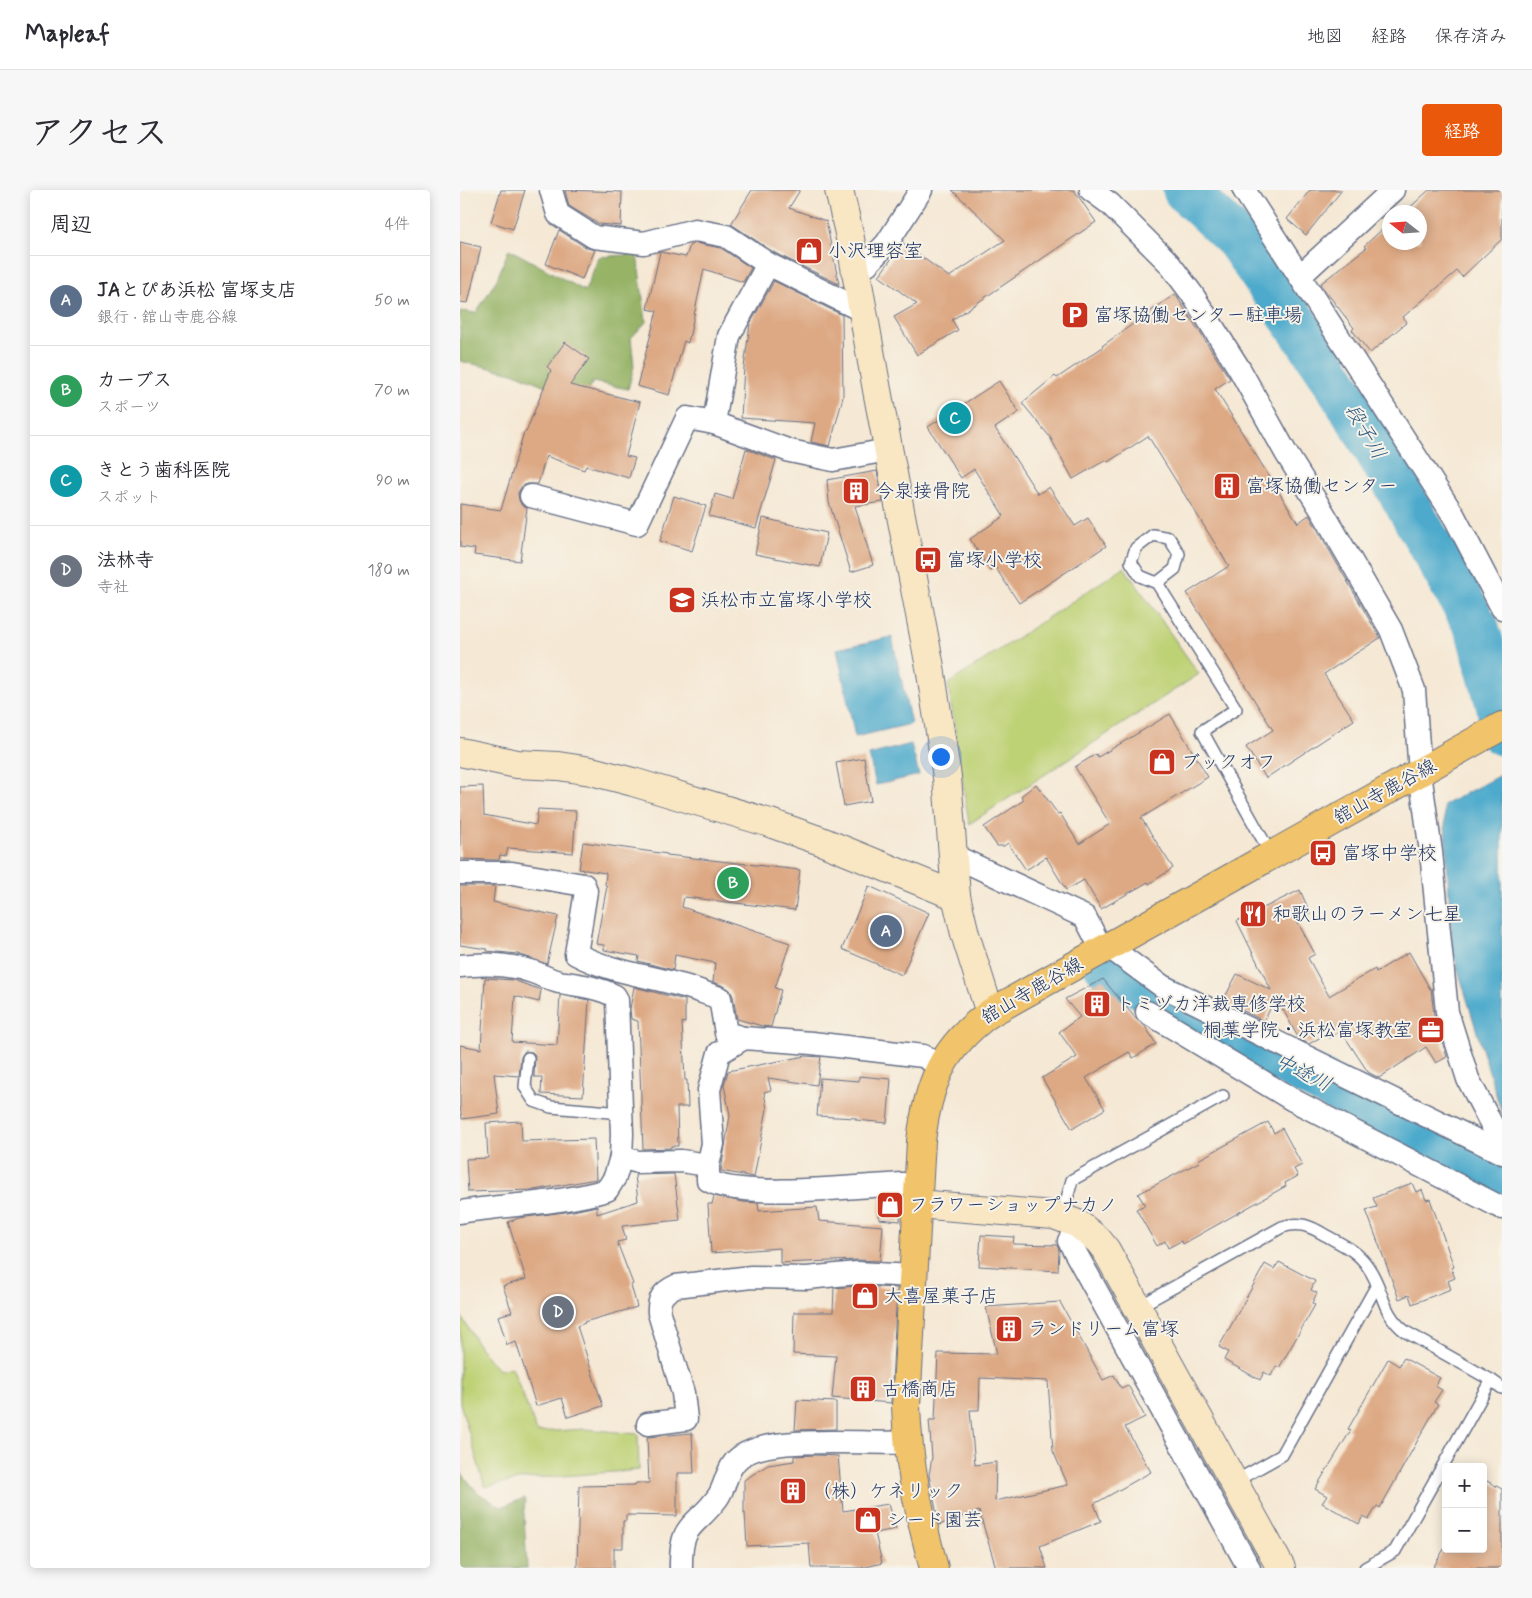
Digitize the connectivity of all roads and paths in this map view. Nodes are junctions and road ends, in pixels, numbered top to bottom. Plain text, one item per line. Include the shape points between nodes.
1 (551, 190) edge
2 (839, 190) edge
3 (921, 190) edge
4 (1091, 190) edge
5 (1244, 190) edge
6 (1393, 190) edge
7 (768, 264) junction
8 (856, 276) junction
9 (1300, 276) junction
10 (862, 311) junction
11 (714, 423) junction
12 (888, 450) junction
13 (530, 496) dead end
14 (1157, 582) junction
15 (1502, 608) edge
16 (1502, 726) edge
17 (460, 752) edge
18 (1420, 773) junction
19 (954, 856) junction
20 (1272, 856) junction
21 (460, 873) edge
22 (956, 896) junction
23 (1099, 952) junction
24 (460, 966) edge
25 (1147, 1012) dead end
26 (990, 1013) junction
27 (744, 1038) junction
28 (528, 1058) dead end
29 (941, 1066) junction
30 (1223, 1096) dead end
31 (622, 1113) junction
32 (1502, 1152) edge
33 (621, 1157) junction
34 (708, 1165) junction
35 (918, 1194) junction
36 (1502, 1208) edge
37 (460, 1212) edge
38 (1070, 1220) junction
39 (913, 1276) junction
40 (1377, 1285) junction
41 (1138, 1307) junction
42 (1491, 1380) junction
43 (1502, 1388) edge
44 (648, 1424) dead end
45 (908, 1442) junction
46 (1234, 1482) junction
47 (681, 1568) edge
48 (934, 1568) edge
49 (1249, 1568) edge
50 (1281, 1568) edge
51 (1365, 1568) edge

1 - 7 street via 558,214 594,237 644,243 695,230 726,236
2 - 8 street
3 - 8 street via 887,243
4 - 18 street via 1110,204 1168,262 1192,294 1240,370 1391,630 1414,690
5 - 9 street
6 - 9 street
7 - 10 street
7 - 11 street via 729,336
8 - 10 street
9 - 15 street via 1454,516
10 - 12 street
11 - 12 street via 790,451 833,460
11 - 13 street via 687,418 637,524
12 - 19 street via 948,777
14 - 14 lane via 1140,576 1131,562 1136,548 1153,535 1169,538 1180,554 1175,569
14 - 20 lane via 1236,708 1202,731
16 - 18 main road, 舘山寺鹿谷線
17 - 22 street via 517,764 591,771 633,782 770,823
18 - 20 main road, 舘山寺鹿谷線
18 - 32 street via 1447,1012 1468,1079 1495,1131
19 - 22 street
19 - 23 street via 1085,917
20 - 23 main road, 舘山寺鹿谷線
21 - 27 street via 512,873 584,885 586,892 576,954 632,974 720,998 726,1033
22 - 26 street
23 - 26 main road, 舘山寺鹿谷線
23 - 32 street
24 - 31 street via 517,968 615,996
25 - 36 street via 1293,1100
26 - 29 main road, 舘山寺鹿谷線 via 965,1034
27 - 29 street via 923,1056
27 - 34 street via 719,1053 709,1090 713,1144
28 - 31 lane via 525,1087 534,1101 551,1107
29 - 35 main road, 舘山寺鹿谷線 via 926,1105
30 - 38 lane via 1072,1180
31 - 33 street
33 - 34 street via 638,1162 681,1161
33 - 37 street via 615,1178 607,1190 582,1198
34 - 35 street via 708,1180 741,1189 796,1191 902,1184
35 - 38 street
35 - 39 main road, 舘山寺鹿谷線
38 - 41 street via 1089,1231 1106,1250
38 - 49 street via 1069,1241
39 - 44 street via 857,1273 807,1278 751,1277 676,1286 668,1290 662,1296 659,1313 683,1393 686,1419
39 - 45 main road, 舘山寺鹿谷線 via 906,1406
40 - 41 lane via 1368,1266 1349,1248 1312,1228 1292,1224
40 - 42 lane via 1385,1309 1398,1326
40 - 46 lane via 1282,1455
41 - 46 street
42 - 43 lane
42 - 51 lane via 1395,1551
45 - 47 street via 789,1442 751,1450 734,1463 718,1497 686,1531
45 - 48 main road, 舘山寺鹿谷線 via 916,1499
46 - 50 street

